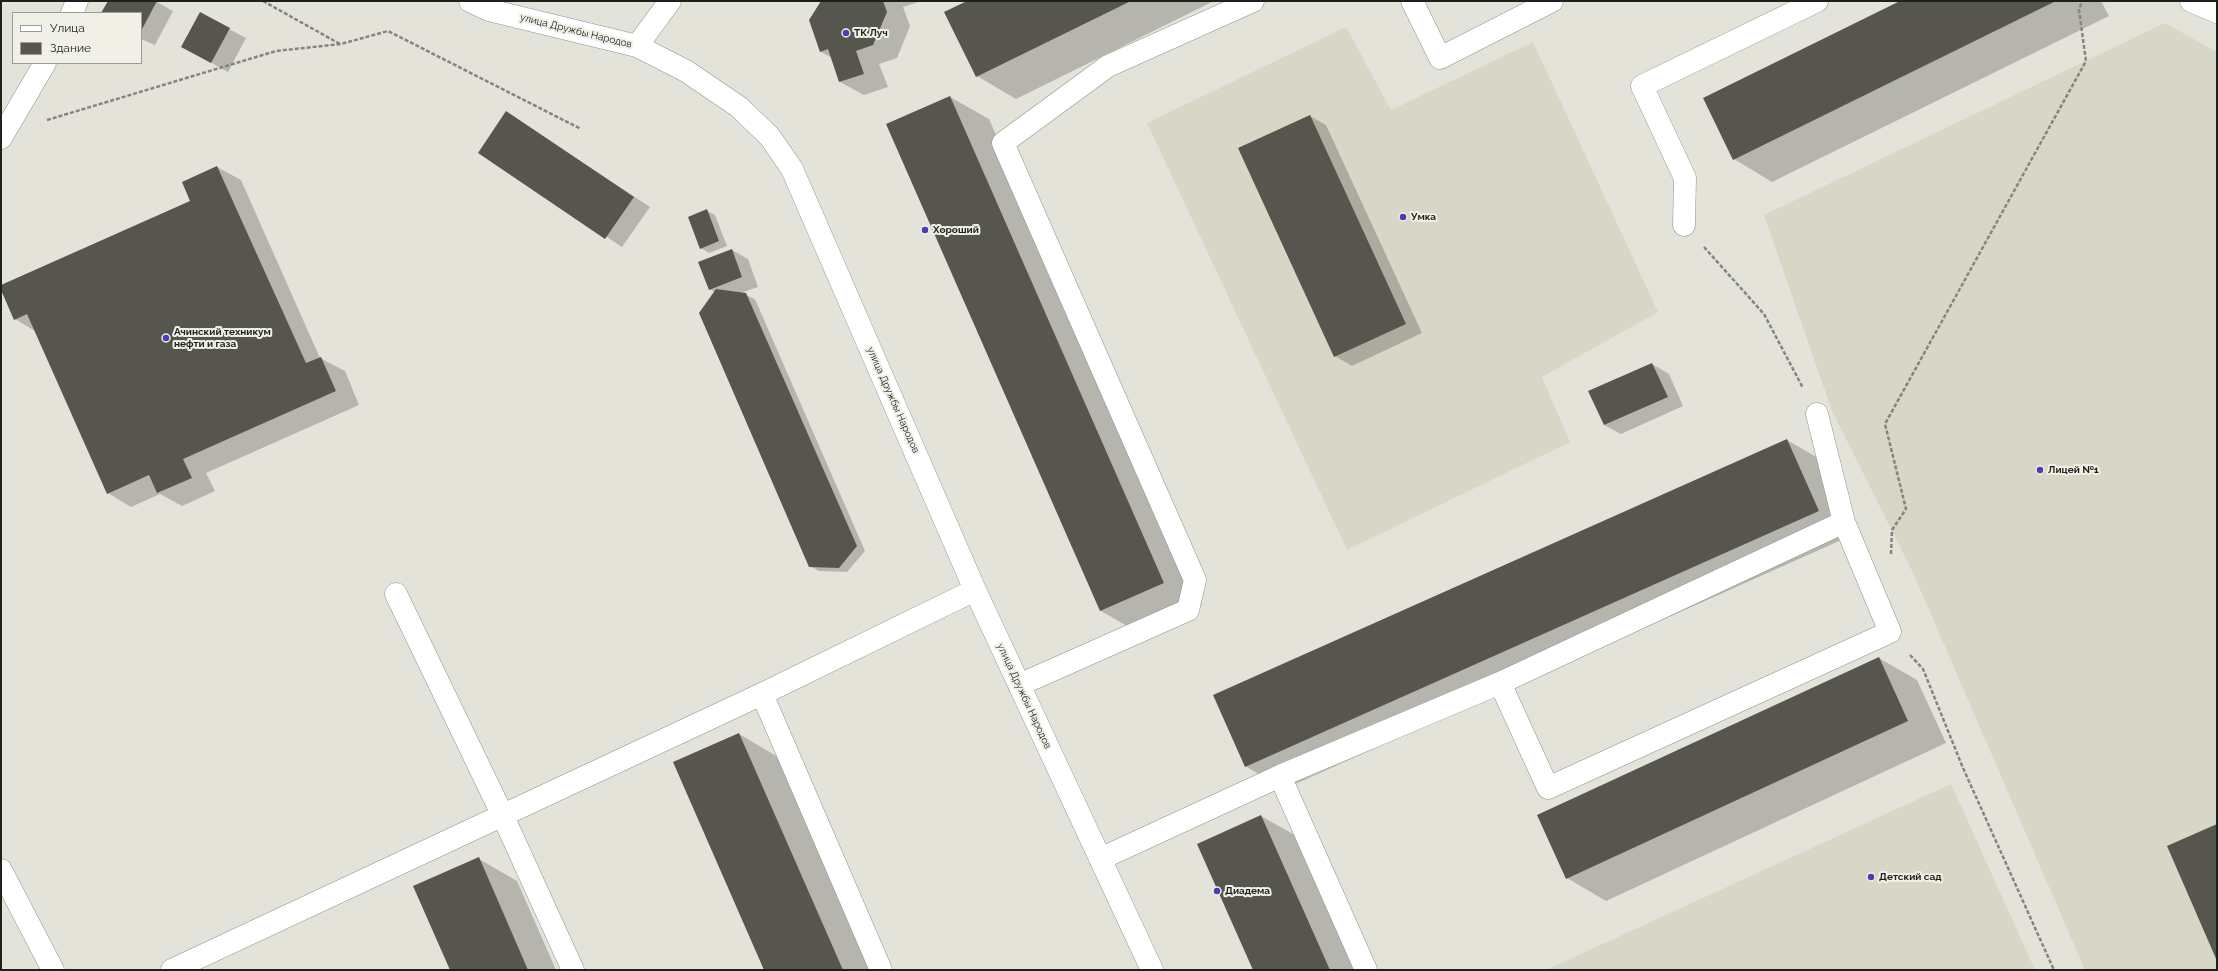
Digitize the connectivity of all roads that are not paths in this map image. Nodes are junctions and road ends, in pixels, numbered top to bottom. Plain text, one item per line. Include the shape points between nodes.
1 (77, 1) edge
2 (470, 1) edge
3 (670, 1) edge
4 (1252, 1) edge
5 (1412, 1) edge
6 (1552, 1) edge
7 (1817, 1) edge
8 (2191, 1) edge
9 (72, 12) edge
10 (2217, 12) edge
11 (637, 46) junction
12 (44, 64) edge
13 (1, 138) edge
14 (1684, 225) road end
15 (1817, 414) road end
16 (1844, 522) junction
17 (976, 590) junction
18 (396, 594) dead end
19 (1500, 683) junction
20 (1019, 685) junction
21 (762, 694) junction
22 (1280, 776) junction
23 (502, 814) junction
24 (1100, 859) junction
25 (1, 870) edge
26 (53, 970) edge
27 (172, 970) edge
28 (573, 970) edge
29 (881, 970) edge
30 (1152, 970) edge
31 (1366, 970) edge

1 - 9 street
2 - 11 street, улица Дружбы Народов via 489,10
3 - 11 street
4 - 20 street via 1108,66 1003,143 1195,580 1188,610
5 - 6 street via 1440,58
7 - 14 street via 1642,86 1685,178
8 - 10 street
11 - 17 street, улица Дружбы Народов via 686,71 739,106 770,137 792,168
12 - 13 street
15 - 16 street
16 - 19 street
16 - 19 street via 1890,632 1548,788
17 - 20 street, улица Дружбы Народов
17 - 21 street
18 - 23 street
19 - 22 street
20 - 24 street, улица Дружбы Народов
21 - 23 street
21 - 29 street
22 - 24 street
22 - 31 street
23 - 27 street
23 - 28 street
24 - 30 street, улица Дружбы Народов
25 - 26 street

